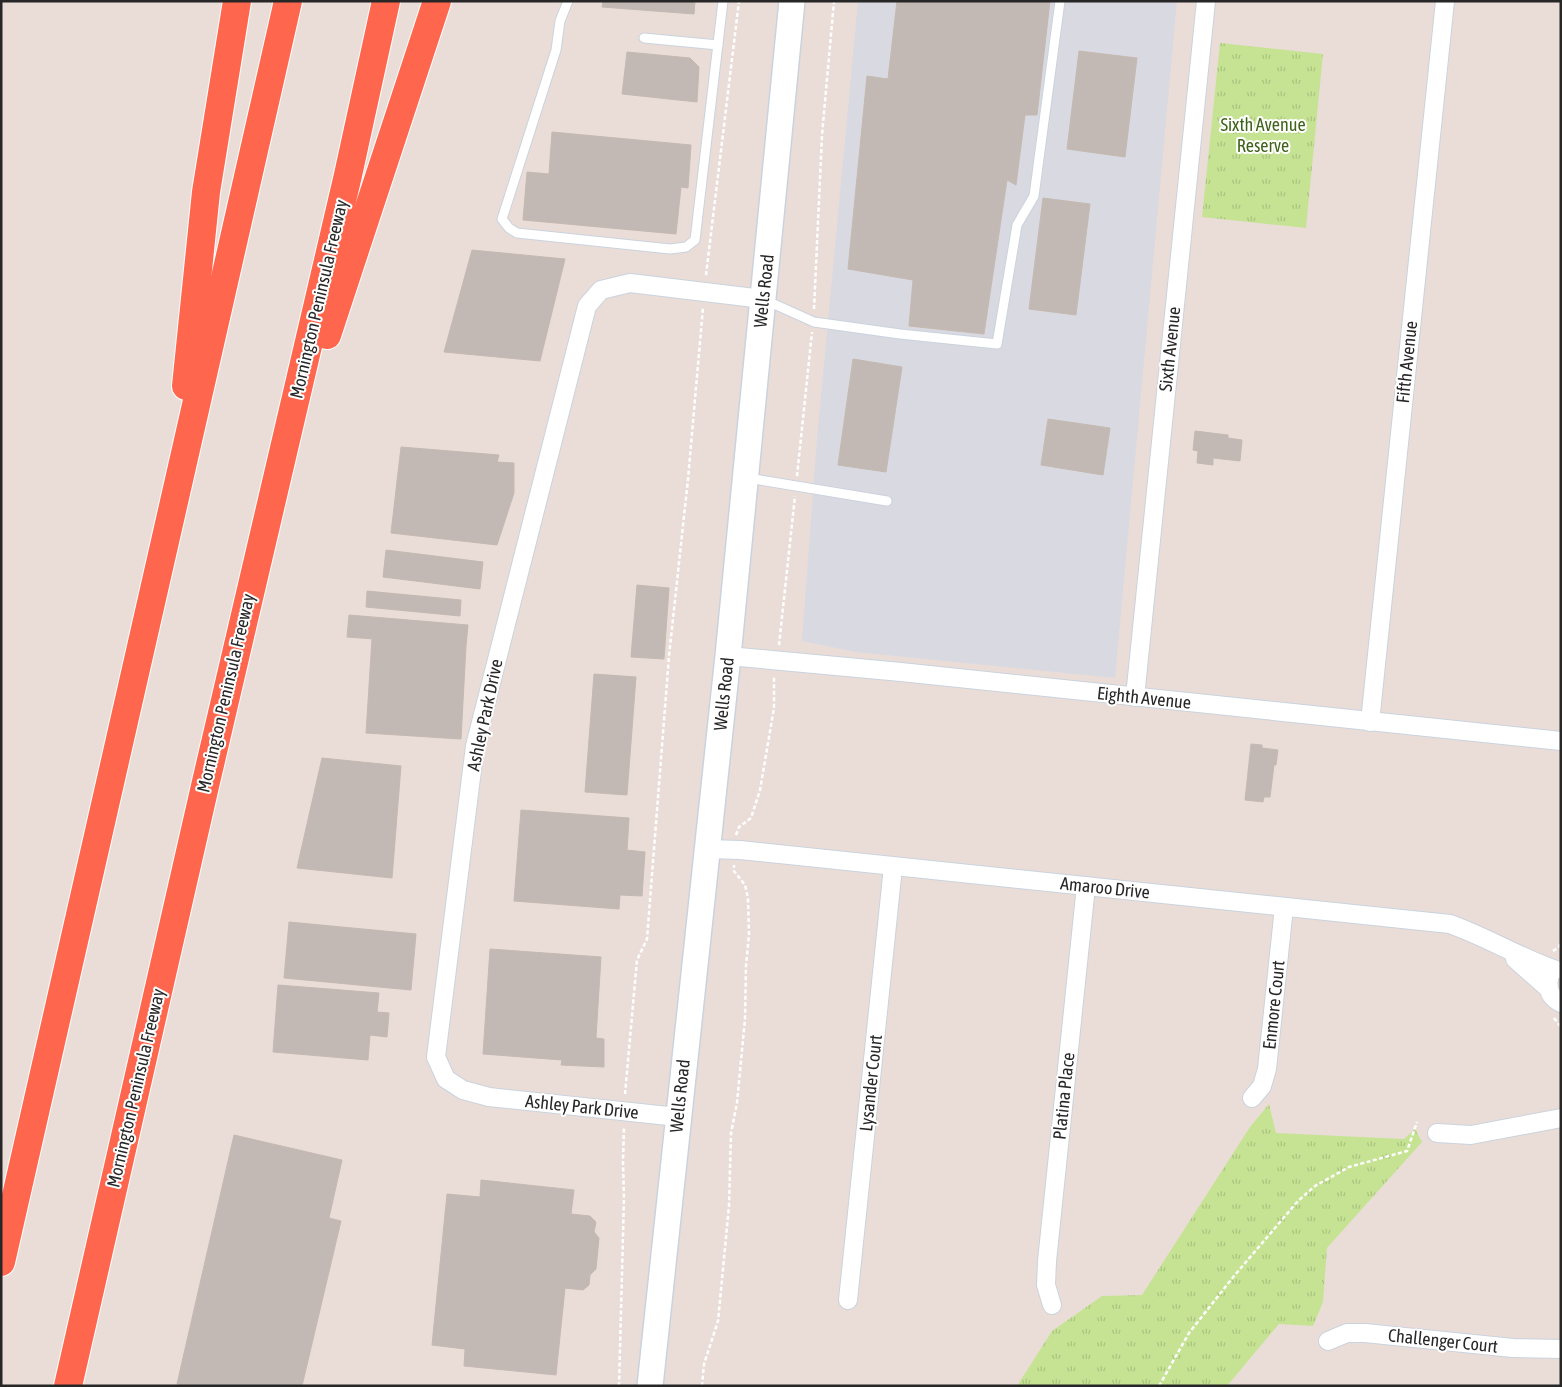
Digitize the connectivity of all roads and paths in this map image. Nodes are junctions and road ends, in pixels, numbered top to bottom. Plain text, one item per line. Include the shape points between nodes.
1 (237, 1) edge
2 (288, 1) edge
3 (386, 1) edge
4 (437, 1) edge
5 (568, 1) edge
6 (723, 1) edge
7 (739, 1) edge
8 (792, 1) edge
9 (834, 1) edge
10 (1060, 1) edge
11 (1206, 1) edge
12 (1445, 1) edge
13 (644, 38) dead end
14 (718, 45) junction
15 (704, 292) junction
16 (763, 299) junction
17 (814, 322) junction
18 (745, 478) junction
19 (796, 486) junction
20 (887, 501) dead end
21 (270, 510) junction
22 (173, 511) junction
23 (728, 656) junction
24 (778, 660) junction
25 (1134, 697) junction
26 (1370, 722) junction
27 (1561, 741) edge
28 (708, 848) junction
29 (734, 850) junction
30 (893, 867) junction
31 (1086, 886) junction
32 (1284, 907) junction
33 (1561, 941) edge
34 (1498, 944) junction
35 (1559, 945) dead end
36 (1558, 969) edge
37 (1549, 989) junction
38 (1561, 1003) edge
39 (1252, 1098) dead end
40 (624, 1111) junction
41 (678, 1117) junction
42 (1561, 1118) edge
43 (1417, 1122) dead end
44 (1437, 1133) dead end
45 (1, 1262) edge
46 (848, 1300) dead end
47 (1052, 1305) dead end
48 (1328, 1341) dead end
49 (1561, 1349) edge
50 (68, 1386) edge
51 (619, 1386) edge
52 (650, 1386) edge
53 (702, 1386) edge
54 (1159, 1386) edge

1 - 22 highway via 206,192
2 - 22 highway
3 - 21 highway, Mornington Peninsula Freeway
4 - 21 highway
5 - 14 lane via 560,21 556,50 502,219 517,233 670,249 686,247 694,240
6 - 14 lane
7 - 15 path
8 - 16 main road, Wells Road
9 - 17 path via 822,135
10 - 17 lane via 1034,196 1017,225 997,344
11 - 25 street, Sixth Avenue
12 - 26 street, Fifth Avenue
13 - 14 lane
15 - 16 street, Ashley Park Drive
15 - 40 path via 669,656 647,939 637,960
15 - 40 street, Ashley Park Drive via 630,283 601,290 587,306 475,746 436,1057 446,1079 463,1090 489,1097
16 - 17 lane
16 - 18 main road, Wells Road
17 - 19 path
18 - 19 lane
18 - 23 main road, Wells Road
19 - 20 lane
19 - 24 path
21 - 50 highway, Mornington Peninsula Freeway
22 - 45 highway
23 - 24 street, Eighth Avenue
23 - 28 main road, Wells Road
24 - 25 street, Eighth Avenue
24 - 29 path via 774,676 774,708 760,790 751,818 736,832
25 - 26 street, Eighth Avenue
26 - 27 street, Eighth Avenue
28 - 29 street, Amaroo Drive
28 - 41 main road, Wells Road
29 - 30 street, Amaroo Drive
29 - 53 path via 734,872 746,885 748,898 745,1019 731,1132 729,1206 718,1321 704,1364
30 - 31 street, Amaroo Drive
30 - 46 street, Lysander Court
31 - 32 street, Amaroo Drive
31 - 47 street, Platina Place via 1047,1261 1046,1285
32 - 34 street, Amaroo Drive via 1450,924
32 - 39 street, Enmore Court via 1267,1069 1262,1086
33 - 35 path
34 - 36 street, Amaroo Drive via 1541,965
34 - 37 street, Amaroo Drive
36 - 37 street via 1550,979
37 - 38 street, Amaroo Drive
40 - 41 street, Ashley Park Drive
40 - 51 path
41 - 52 main road, Wells Road
42 - 44 street via 1471,1135
43 - 54 path via 1407,1150 1349,1167 1315,1186 1298,1201 1189,1332
48 - 49 street, Challenger Court via 1347,1333 1365,1333 1513,1348

